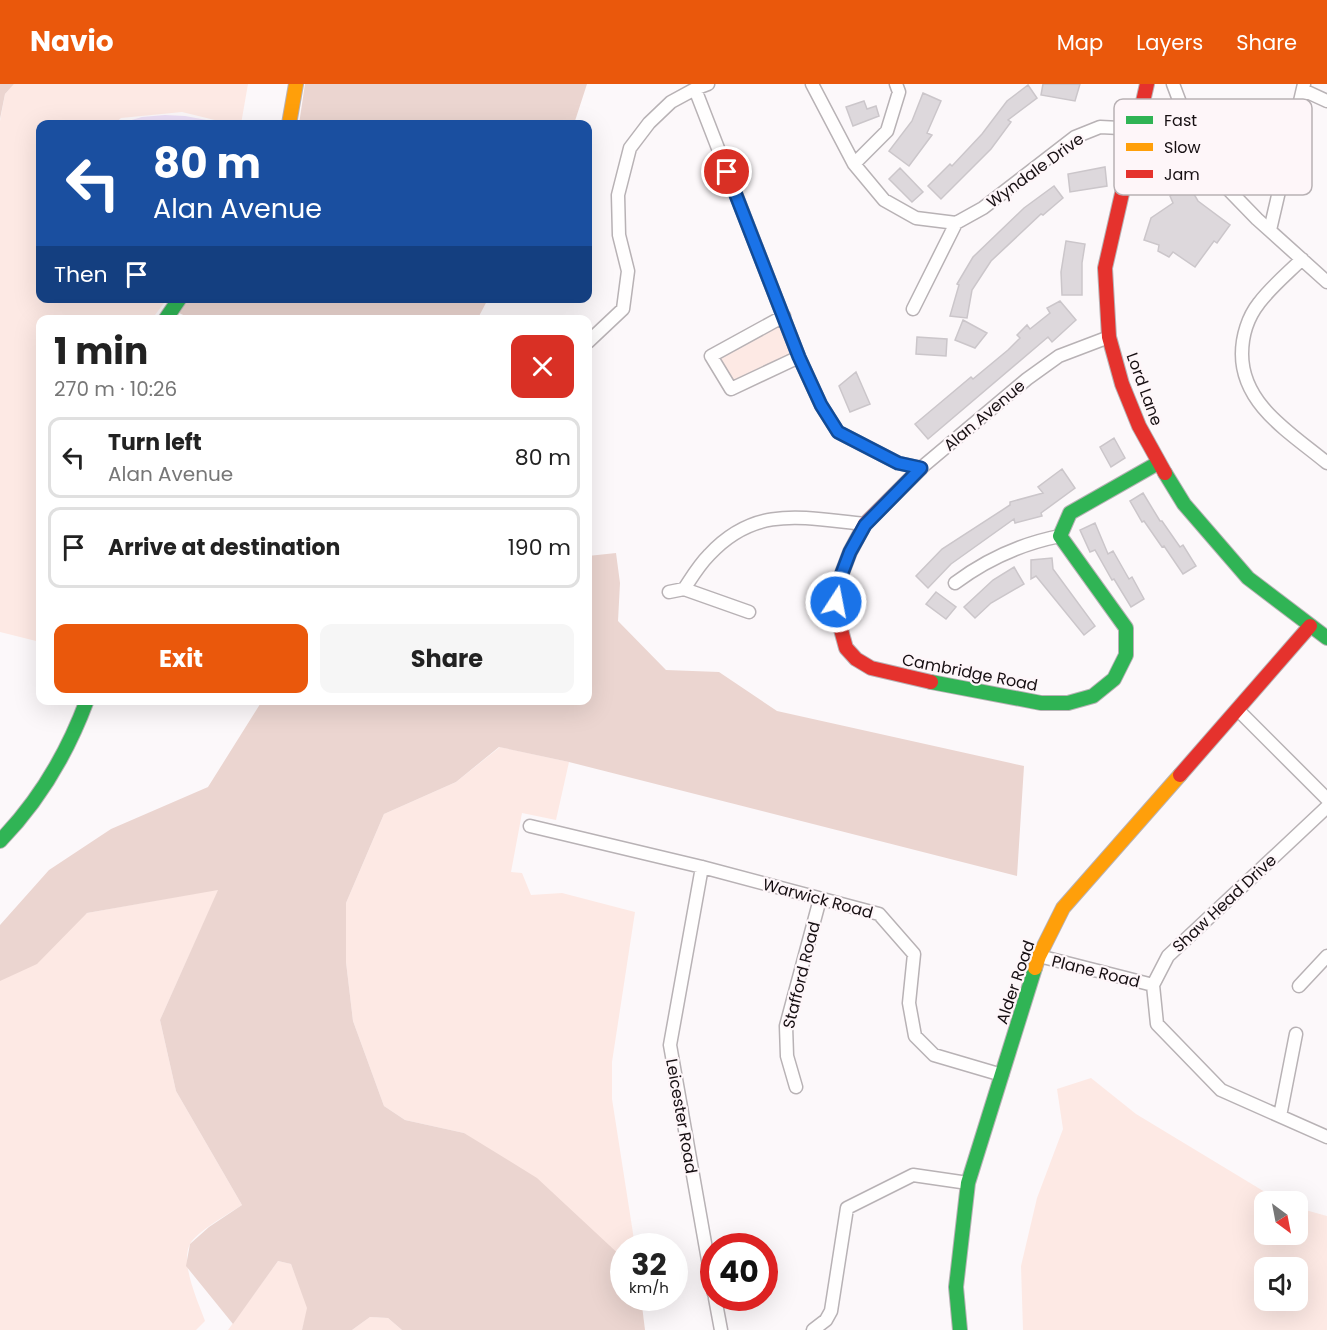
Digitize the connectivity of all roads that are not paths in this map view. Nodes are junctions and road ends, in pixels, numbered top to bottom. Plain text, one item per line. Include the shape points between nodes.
1 (296, 84) edge
2 (708, 84) edge
3 (812, 84) edge
4 (896, 84) edge
5 (1147, 84) edge
6 (1173, 84) edge
7 (1304, 87) edge
8 (695, 89) junction
9 (1143, 99) edge
10 (1178, 99) edge
11 (1327, 101) edge
12 (290, 120) edge
13 (1114, 127) edge
14 (854, 164) junction
15 (1121, 195) edge
16 (1234, 195) edge
17 (1278, 195) edge
18 (956, 223) junction
19 (1270, 230) junction
20 (1302, 259) junction
21 (1327, 282) edge
22 (913, 309) dead end
23 (784, 316) junction
24 (1109, 337) junction
25 (592, 338) edge
26 (799, 357) junction
27 (1158, 463) junction
28 (1327, 463) edge
29 (921, 468) junction
30 (865, 525) junction
31 (1060, 536) junction
32 (955, 583) dead end
33 (684, 589) junction
34 (669, 592) dead end
35 (749, 612) dead end
36 (1310, 626) junction
37 (1327, 638) edge
38 (85, 705) edge
39 (1238, 710) junction
40 (1327, 799) edge
41 (1327, 807) edge
42 (530, 826) dead end
43 (0, 840) edge
44 (702, 867) junction
45 (820, 898) junction
46 (1039, 956) junction
47 (1327, 956) edge
48 (1153, 986) junction
49 (1299, 986) dead end
50 (1296, 1034) dead end
51 (1002, 1075) junction
52 (796, 1087) dead end
53 (1280, 1116) junction
54 (1327, 1137) edge
55 (968, 1183) junction
56 (703, 1233) edge
57 (717, 1311) edge
58 (721, 1330) edge
59 (813, 1330) edge
60 (960, 1330) edge

1 - 12 street
2 - 8 street
3 - 14 street
4 - 14 street via 899,92 887,131
5 - 9 street, Lord Lane
6 - 10 street
7 - 11 street
8 - 23 street
8 - 25 street via 671,102 630,148 618,195 619,235 628,271 623,309
13 - 18 street, Wyndale Drive via 1100,127 1075,137 983,208
14 - 18 street via 884,200 916,218
15 - 24 street, Lord Lane via 1105,268
16 - 19 street
17 - 19 street
18 - 22 street
19 - 20 street
20 - 21 street
20 - 28 street via 1259,303 1242,337 1242,367 1248,388 1264,410
23 - 26 street
23 - 26 street via 711,356 731,389
24 - 27 street, Lord Lane via 1122,384
24 - 29 street, Alan Avenue via 1059,357 1035,373
26 - 29 street via 838,432 898,463
27 - 31 street via 1070,513
27 - 36 street, Lord Lane via 1184,504 1248,578
29 - 30 street, Cambridge Road
30 - 31 street, Cambridge Road via 836,589 837,615 846,648 856,659 871,668 916,680 1041,703 1068,703 1093,696 1114,679 1126,655 1126,628
30 - 33 street via 787,516 765,519 724,539
31 - 32 street via 1008,551
33 - 34 street
33 - 35 street
36 - 37 street, Lord Lane
36 - 39 street, Alder Road
38 - 43 street via 49,781 16,826
39 - 40 street
39 - 46 street, Alder Road via 1063,908
41 - 48 street, Shaw Head Drive via 1168,956
42 - 44 street, Warwick Road
44 - 45 street, Warwick Road
44 - 56 street, Leicester Road via 670,1045
45 - 51 street, Warwick Road via 879,914 914,954 909,1003 915,1036 934,1055
45 - 52 street, Stafford Road via 786,1026 787,1056
46 - 48 street, Plane Road
46 - 51 street, Alder Road
47 - 49 street
48 - 53 street via 1157,1024 1221,1090
50 - 53 street
51 - 55 street, Alder Road
53 - 54 street
55 - 59 street via 913,1175 847,1208 831,1311
55 - 60 street, Alder Road via 956,1287
57 - 58 street, Leicester Road

